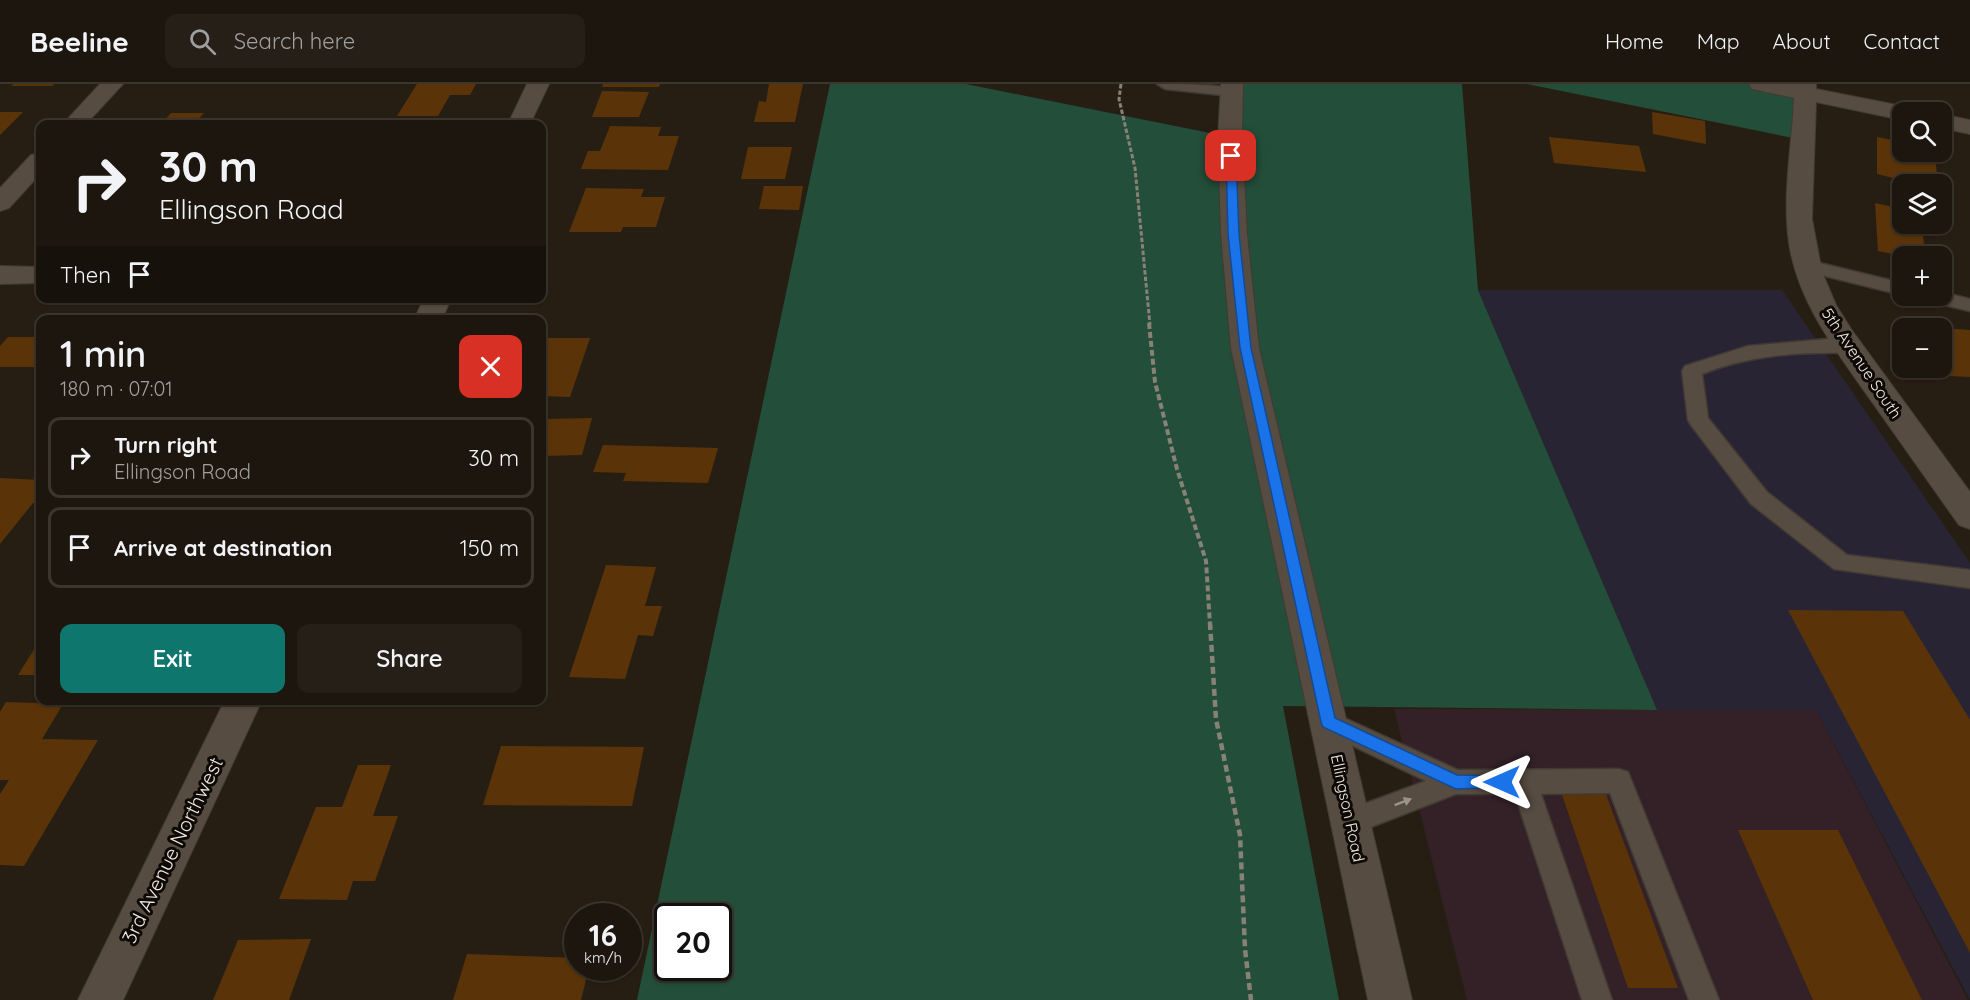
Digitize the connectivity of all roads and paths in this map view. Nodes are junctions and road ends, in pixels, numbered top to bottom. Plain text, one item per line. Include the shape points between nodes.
1 (112, 84) edge
2 (538, 84) edge
3 (1121, 84) edge
4 (1165, 84) edge
5 (1760, 84) edge
6 (1231, 88) edge
7 (1805, 88) edge
8 (1892, 110) edge
9 (78, 120) edge
10 (521, 120) edge
11 (1952, 123) edge
12 (1970, 127) edge
13 (36, 164) edge
14 (0, 203) edge
15 (1807, 266) junction
16 (36, 275) edge
17 (2, 277) edge
18 (1892, 287) edge
19 (1952, 300) edge
20 (1970, 304) edge
21 (1848, 346) junction
22 (1970, 516) edge
23 (1970, 579) edge
24 (242, 705) edge
25 (1329, 722) junction
26 (1456, 782) junction
27 (1524, 782) junction
28 (1350, 822) junction
29 (100, 1000) edge
30 (1251, 1000) edge
31 (1390, 1000) edge
32 (1597, 1000) edge
33 (1704, 1000) edge

1 - 9 street
2 - 10 street
3 - 30 path via 1119,99 1135,168 1155,382 1206,561 1216,719 1240,835
4 - 6 lane
5 - 7 street
6 - 25 street, Ellingson Road via 1234,234 1245,348
7 - 8 street
7 - 15 street, 5th Avenue South via 1800,230
11 - 12 street
13 - 14 street
15 - 18 lane
15 - 21 street, 5th Avenue South via 1829,318
16 - 17 street
19 - 20 lane
21 - 22 street, 5th Avenue South
21 - 23 lane via 1801,345 1720,358 1692,371 1698,420 1759,498 1842,563
24 - 29 street, 3rd Avenue Northwest
25 - 26 lane
25 - 28 street, Ellingson Road
26 - 27 lane
28 -> 26 lane
27 - 32 lane
27 - 33 lane via 1619,782
28 - 31 street, Ellingson Road

